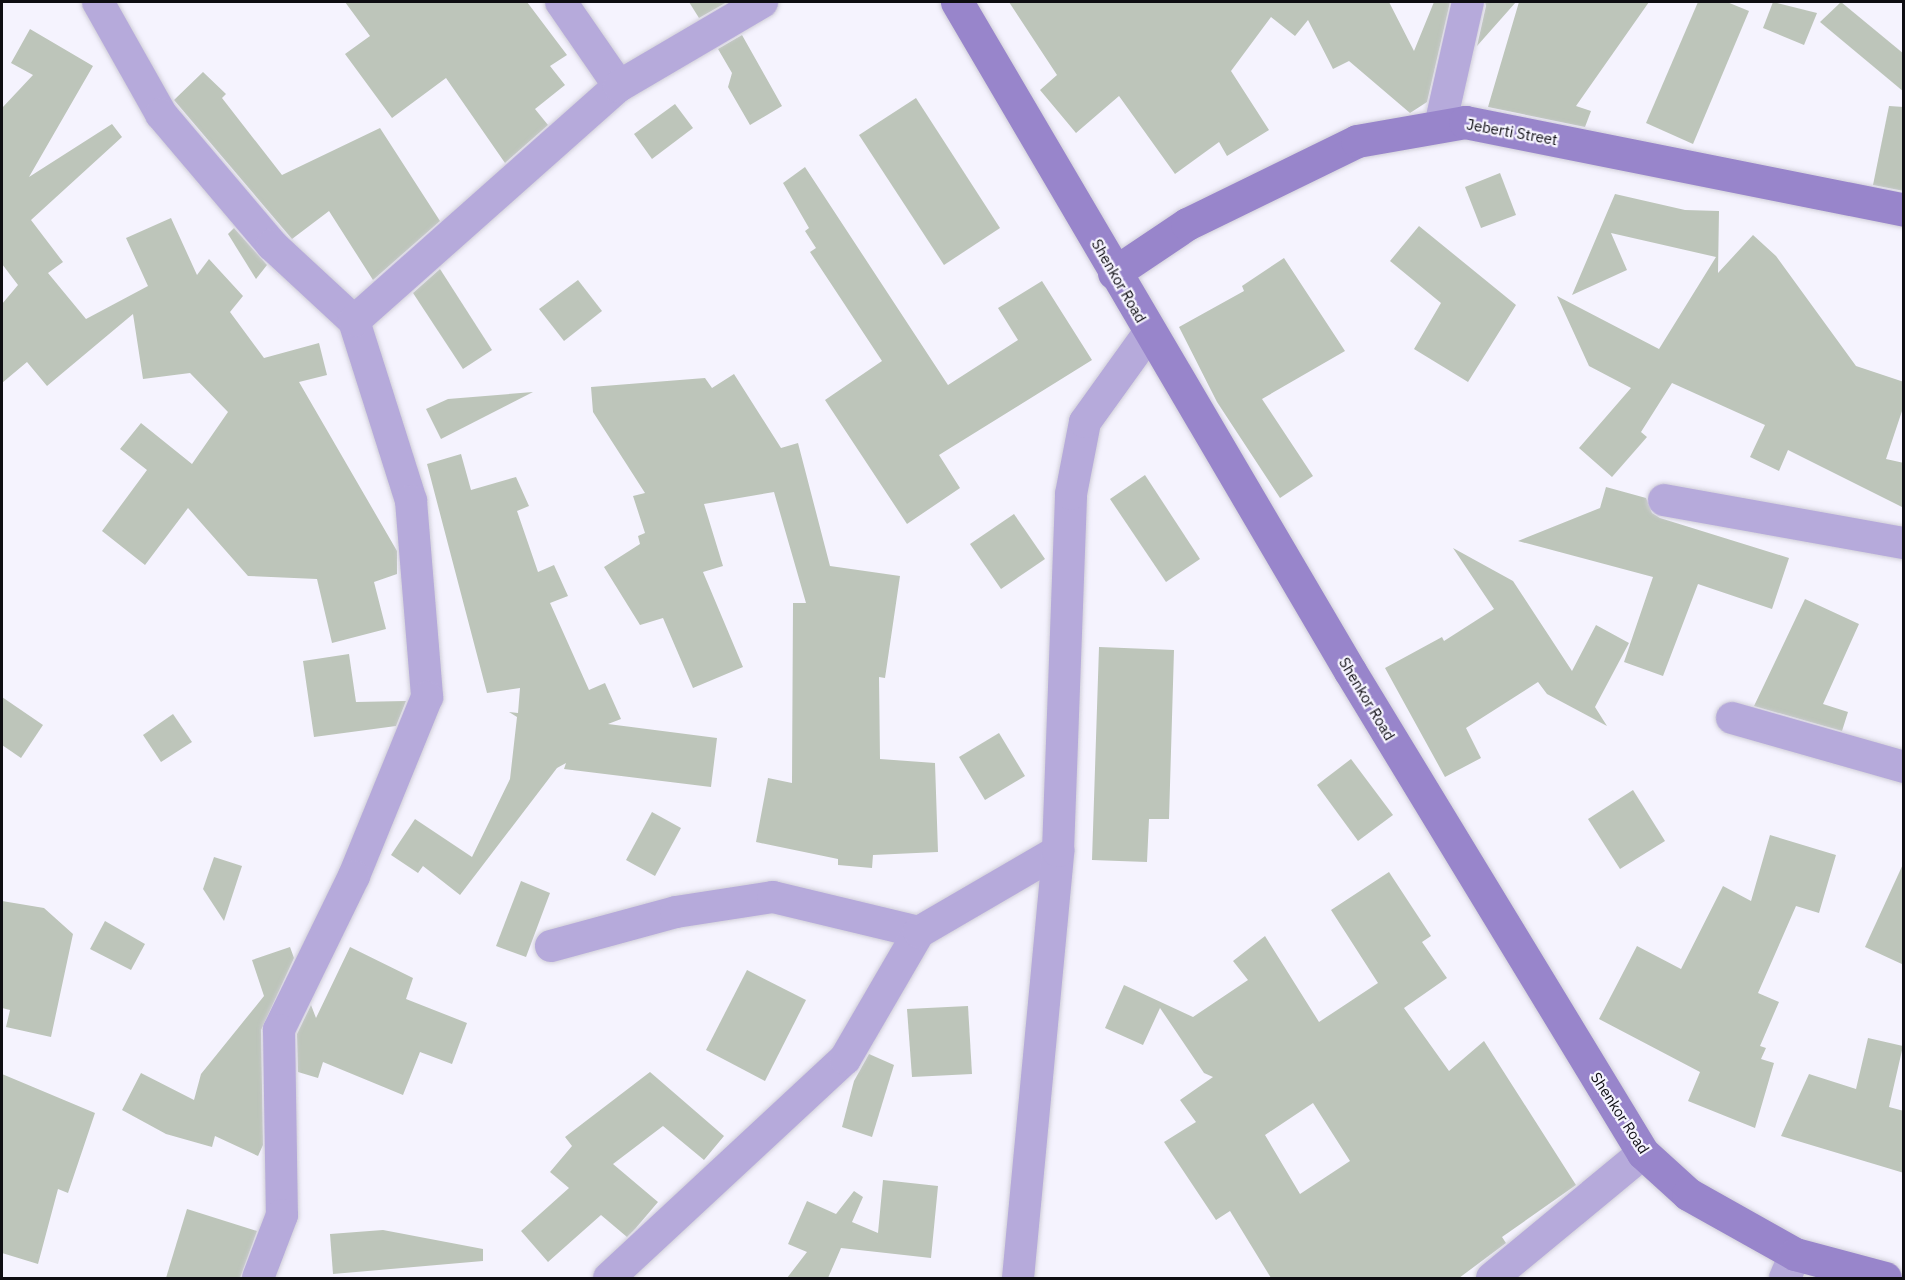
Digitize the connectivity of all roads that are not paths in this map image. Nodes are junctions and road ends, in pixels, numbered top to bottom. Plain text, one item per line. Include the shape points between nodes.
1 (98, 2) edge
2 (561, 2) edge
3 (762, 2) edge
4 (957, 2) edge
5 (1467, 2) edge
6 (619, 86) junction
7 (1440, 126) junction
8 (1904, 210) edge
9 (1114, 273) junction
10 (354, 321) junction
11 (1149, 333) junction
12 (1664, 500) dead end
13 (1904, 543) edge
14 (1732, 718) dead end
15 (1904, 767) edge
16 (1059, 851) junction
17 (919, 932) junction
18 (551, 946) dead end
19 (1643, 1153) junction
20 (1790, 1266) edge
21 (258, 1278) edge
22 (609, 1278) edge
23 (1018, 1278) edge
24 (1492, 1278) edge
25 (1885, 1278) edge

1 - 10 street via 161,114 272,244
2 - 6 street
3 - 6 street
4 - 9 main road, Shenkor Road
5 - 7 street
6 - 10 street
7 - 8 main road, Jeberti Street via 1465,122
7 - 9 main road, Jeberti Street via 1357,141 1187,224
9 - 11 main road, Shenkor Road
10 - 21 street via 411,501 427,697 354,876 279,1030 282,1215
11 - 16 street via 1085,422 1071,494
11 - 19 main road, Shenkor Road
12 - 13 street
14 - 15 street
16 - 17 street
16 - 23 street
17 - 18 street via 773,897 676,912
17 - 22 street via 845,1059
19 - 20 main road, Shenkor Road via 1688,1194
19 - 24 street
20 - 25 main road, Shenkor Road

